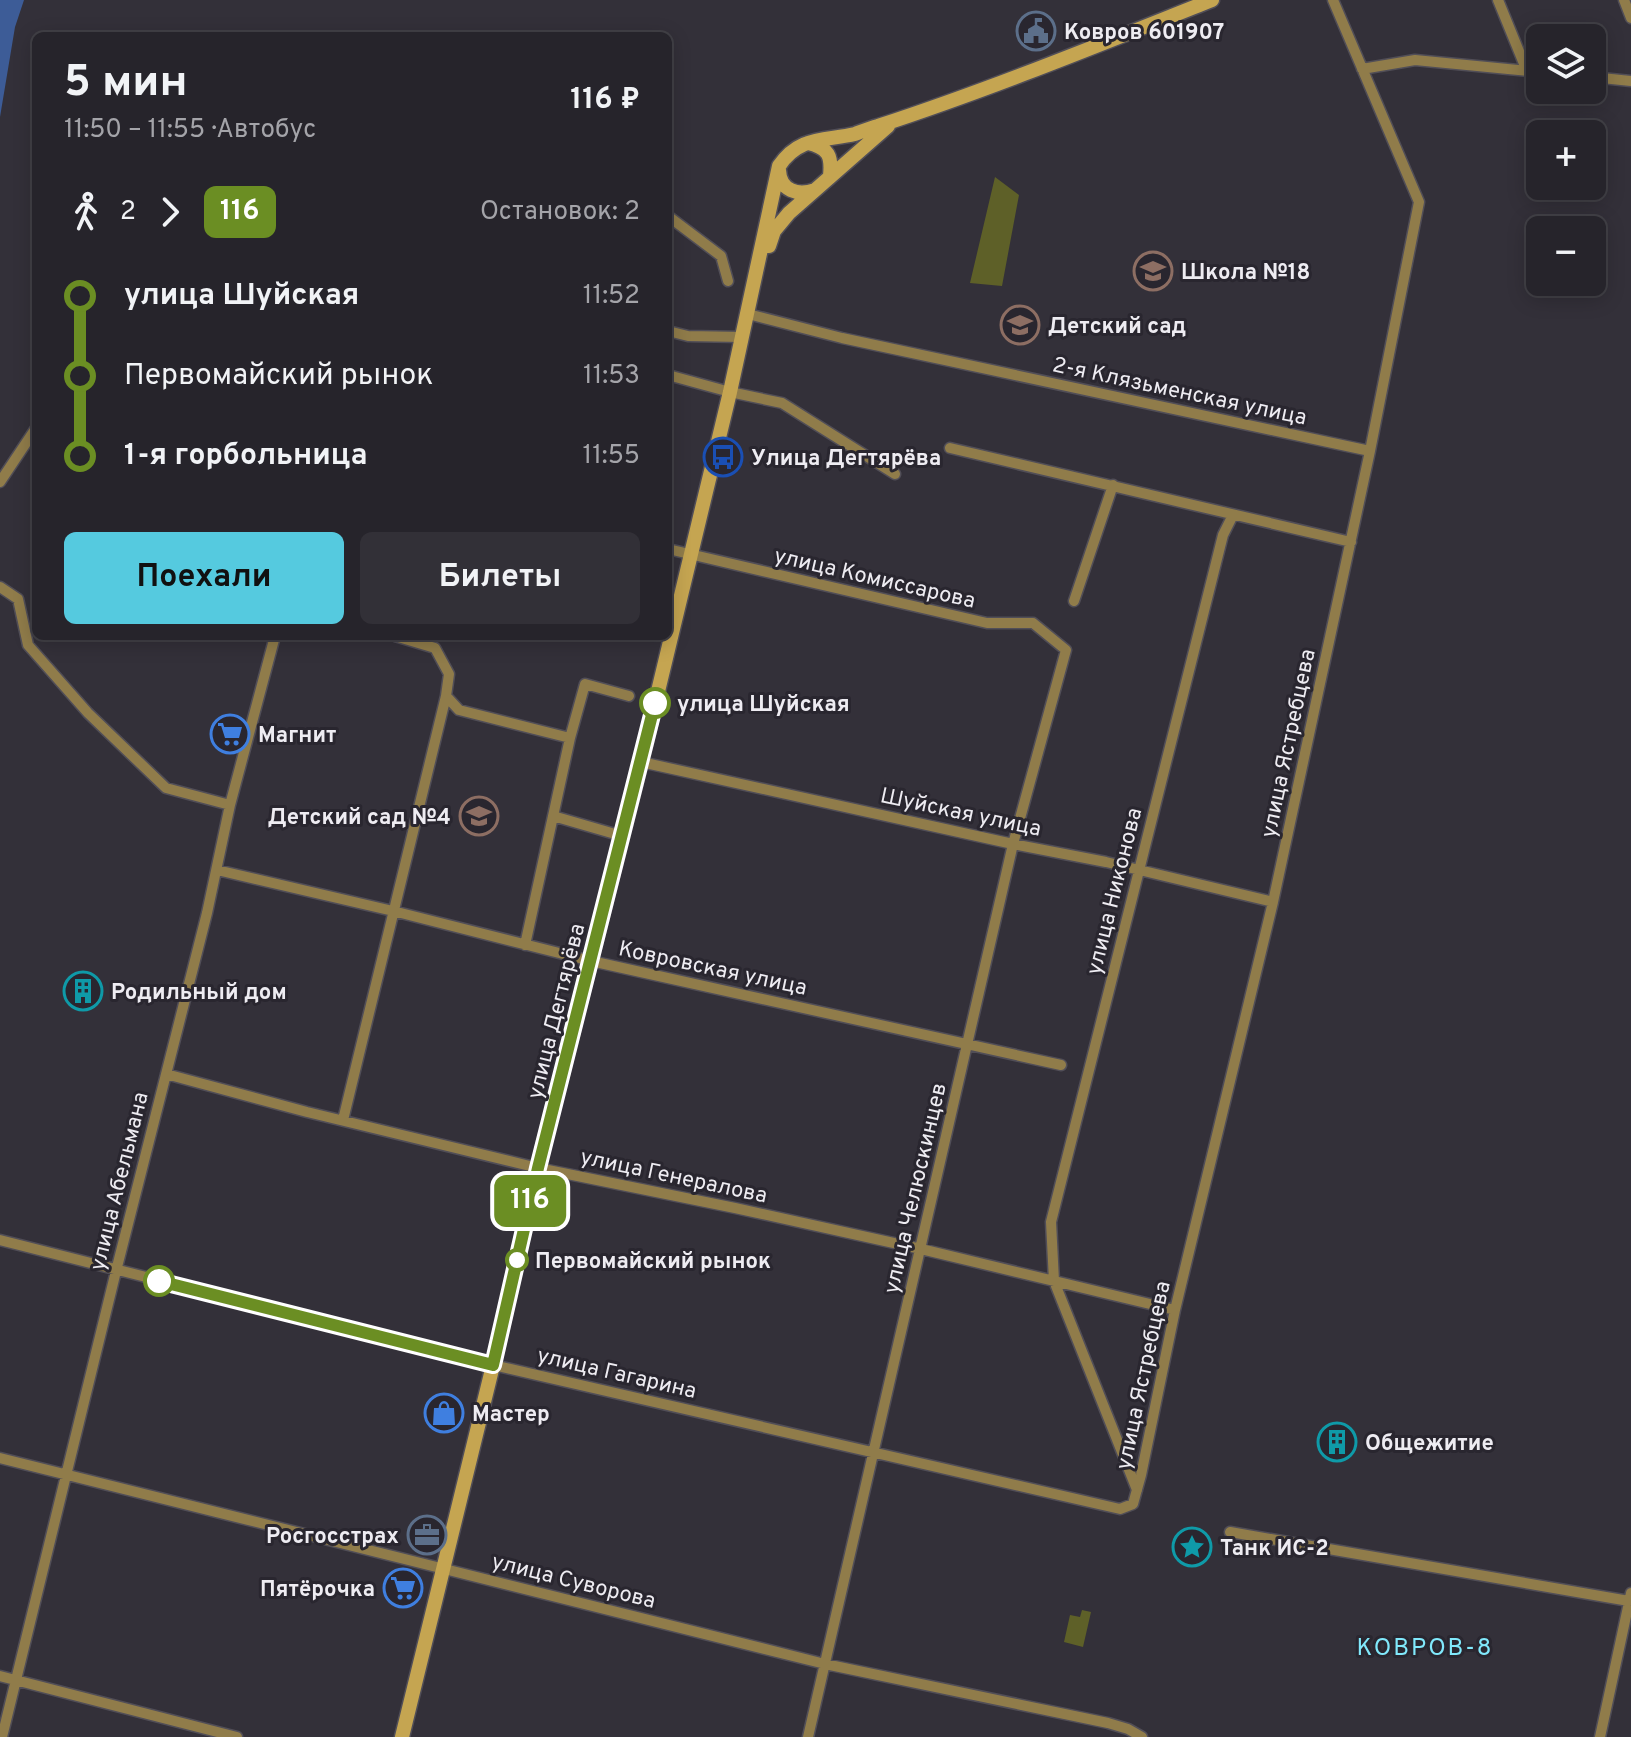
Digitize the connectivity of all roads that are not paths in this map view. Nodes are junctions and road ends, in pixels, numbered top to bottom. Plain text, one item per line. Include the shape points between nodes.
1 (1212, 0) edge
2 (1333, 0) edge
3 (1498, 0) edge
4 (1624, 0) edge
5 (1631, 18) edge
6 (1362, 69) junction
7 (1526, 69) edge
8 (1526, 71) edge
9 (1606, 78) edge
10 (1631, 81) edge
11 (895, 120) junction
12 (808, 143) junction
13 (779, 166) junction
14 (830, 176) junction
15 (815, 190) junction
16 (672, 219) edge
17 (728, 281) dead end
18 (752, 296) junction
19 (748, 314) junction
20 (672, 332) edge
21 (742, 337) junction
22 (672, 376) edge
23 (730, 392) junction
24 (32, 434) edge
25 (950, 448) dead end
26 (1370, 451) junction
27 (895, 474) dead end
28 (0, 482) edge
29 (1113, 485) junction
30 (1233, 515) junction
31 (1351, 542) junction
32 (672, 550) edge
33 (690, 555) junction
34 (0, 587) edge
35 (1074, 601) dead end
36 (672, 631) edge
37 (274, 640) edge
38 (408, 640) edge
39 (670, 640) edge
40 (1066, 650) joint
41 (446, 696) junction
42 (629, 696) dead end
43 (570, 738) junction
44 (641, 762) junction
45 (230, 805) junction
46 (553, 816) junction
47 (622, 836) junction
48 (1013, 844) junction
49 (1139, 869) junction
50 (217, 870) junction
51 (1273, 902) junction
52 (393, 911) junction
53 (525, 945) junction
54 (591, 961) junction
55 (968, 1043) junction
56 (1061, 1065) dead end
57 (166, 1074) junction
58 (343, 1120) junction
59 (538, 1168) junction
60 (0, 1240) edge
61 (921, 1249) junction
62 (116, 1271) junction
63 (1054, 1281) junction
64 (1175, 1310) junction
65 (493, 1365) junction
66 (874, 1451) junction
67 (0, 1458) edge
68 (66, 1475) junction
69 (1137, 1490) junction
70 (1133, 1504) joint
71 (1230, 1532) dead end
72 (442, 1567) junction
73 (1630, 1597) edge
74 (825, 1664) junction
75 (0, 1676) edge
76 (15, 1680) junction
77 (1141, 1736) edge
78 (2, 1737) edge
79 (237, 1737) edge
80 (402, 1737) edge
81 (808, 1737) edge
82 (1600, 1737) edge

1 - 11 main road via 1023,76
2 - 6 street, улица Ястребцева
3 - 7 street
4 - 5 street
6 - 8 street via 1415,60
6 - 26 street, улица Ястребцева via 1419,202
9 - 10 street
11 - 12 main road
11 - 14 main road
12 - 13 main road via 786,155
12 - 14 main road via 827,152
13 - 15 main road via 784,186 796,193
13 - 18 main road
14 - 15 main road
15 - 18 main road via 774,231
16 - 17 street via 721,256
18 - 19 main road, улица Дегтярёва
19 - 21 main road, улица Дегтярёва
19 - 26 street, 2-я Клязьменская улица
20 - 21 street
21 - 23 main road, улица Дегтярёва
22 - 23 street
23 - 27 street via 782,403
23 - 33 main road, улица Дегтярёва
24 - 28 street
25 - 29 street
26 - 31 street, улица Ястребцева
29 - 30 street
29 - 35 street
30 - 31 street
30 - 49 street, улица Никонова via 1223,535
31 - 51 street, улица Ястребцева
32 - 33 street, улица Комиссарова
33 - 36 main road, улица Дегтярёва
33 - 40 street, улица Комиссарова via 987,623 1033,623
34 - 45 street via 18,599 28,645 155,778 166,788
37 - 45 street, улица Абельмана
38 - 41 street via 435,648 449,674
39 - 44 main road, улица Дегтярёва
40 - 48 street, улица Челюскинцев
41 - 43 street via 459,710
41 - 52 street
42 - 43 street via 585,684
43 - 46 street
44 - 47 main road, улица Дегтярёва
44 - 48 street, Шуйская улица
45 - 50 street, улица Абельмана
46 - 47 street
46 - 53 street
47 - 54 main road, улица Дегтярёва
48 - 49 street, Шуйская улица
48 - 55 street, улица Челюскинцев
49 - 51 street, Шуйская улица
49 - 63 street, улица Никонова via 1051,1222
50 - 52 street, Ковровская улица
50 - 57 street, улица Абельмана
51 - 64 street, улица Ястребцева
52 - 53 street, Ковровская улица
52 - 58 street
53 - 54 street, Ковровская улица
54 - 55 street, Ковровская улица
54 - 59 main road, улица Дегтярёва
55 - 56 street, Ковровская улица
55 - 61 street, улица Челюскинцев
57 - 58 street, улица Генералова
57 - 62 street, улица Абельмана
58 - 59 street, улица Генералова
59 - 61 street, улица Генералова
59 - 65 main road, улица Дегтярёва
60 - 62 street, улица Гагарина
61 - 63 street, улица Генералова
61 - 66 street, улица Челюскинцев
62 - 65 street, улица Гагарина
62 - 68 street, улица Абельмана
63 - 64 street, улица Генералова
63 - 69 street, улица Никонова
64 - 69 street, улица Ястребцева
65 - 66 street, улица Гагарина
65 - 72 main road, улица Дегтярёва
66 - 70 street, улица Гагарина via 1120,1509
66 - 74 street, улица Челюскинцев
67 - 68 street, улица Суворова
68 - 72 street, улица Суворова
68 - 76 street, улица Абельмана
69 - 70 street, улица Ястребцева
71 - 73 street
72 - 74 street, улица Суворова
72 - 80 main road, улица Дегтярёва
73 - 82 street
74 - 77 street, улица Суворова via 1070,1714
74 - 81 street, улица Челюскинцев
75 - 76 street
76 - 78 street, улица Абельмана
76 - 79 street

